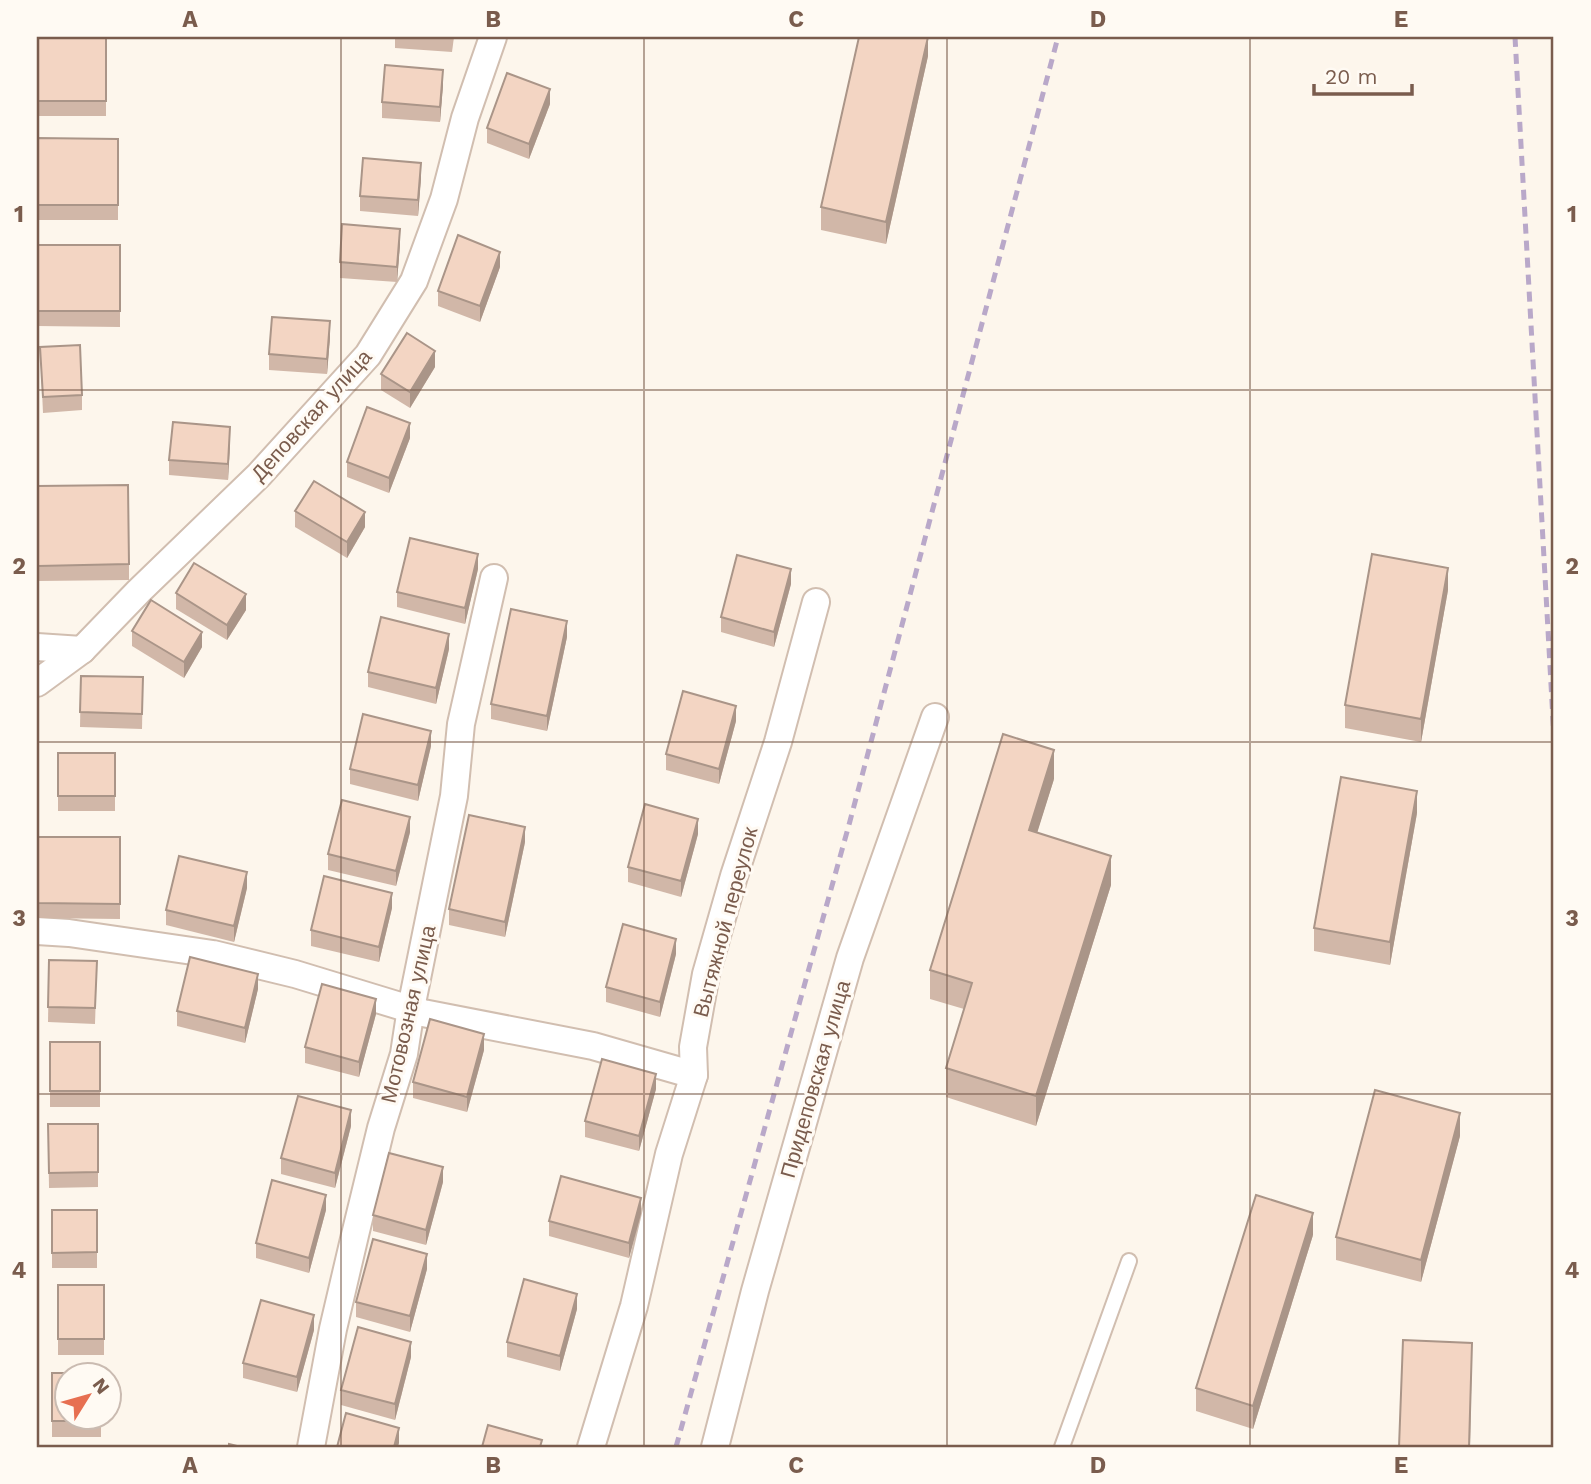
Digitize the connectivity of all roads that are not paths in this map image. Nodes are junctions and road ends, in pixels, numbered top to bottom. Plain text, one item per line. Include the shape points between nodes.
1 (493, 37) edge
2 (494, 579) dead end
3 (816, 602) dead end
4 (37, 647) edge
5 (82, 650) junction
6 (37, 683) edge
7 (935, 718) dead end
8 (37, 931) edge
9 (411, 1008) junction
10 (694, 1075) junction
11 (1129, 1261) dead end
12 (311, 1447) edge
13 (591, 1447) edge
14 (715, 1447) edge
15 (1062, 1447) edge

1 - 5 street, Деповская улица via 414,281 368,355 259,475
2 - 9 street, Мотовозная улица via 461,724 454,796
3 - 10 street, Вытяжной переулок via 706,974 693,1047
4 - 5 street
5 - 6 street, Деповская улица
7 - 14 street, Придеповская улица via 850,958
8 - 9 street via 213,954
9 - 10 street via 593,1046
9 - 12 street, Мотовозная улица via 404,1054 380,1128 333,1329
10 - 13 street, Вытяжной переулок via 669,1154 634,1306
11 - 15 lane

